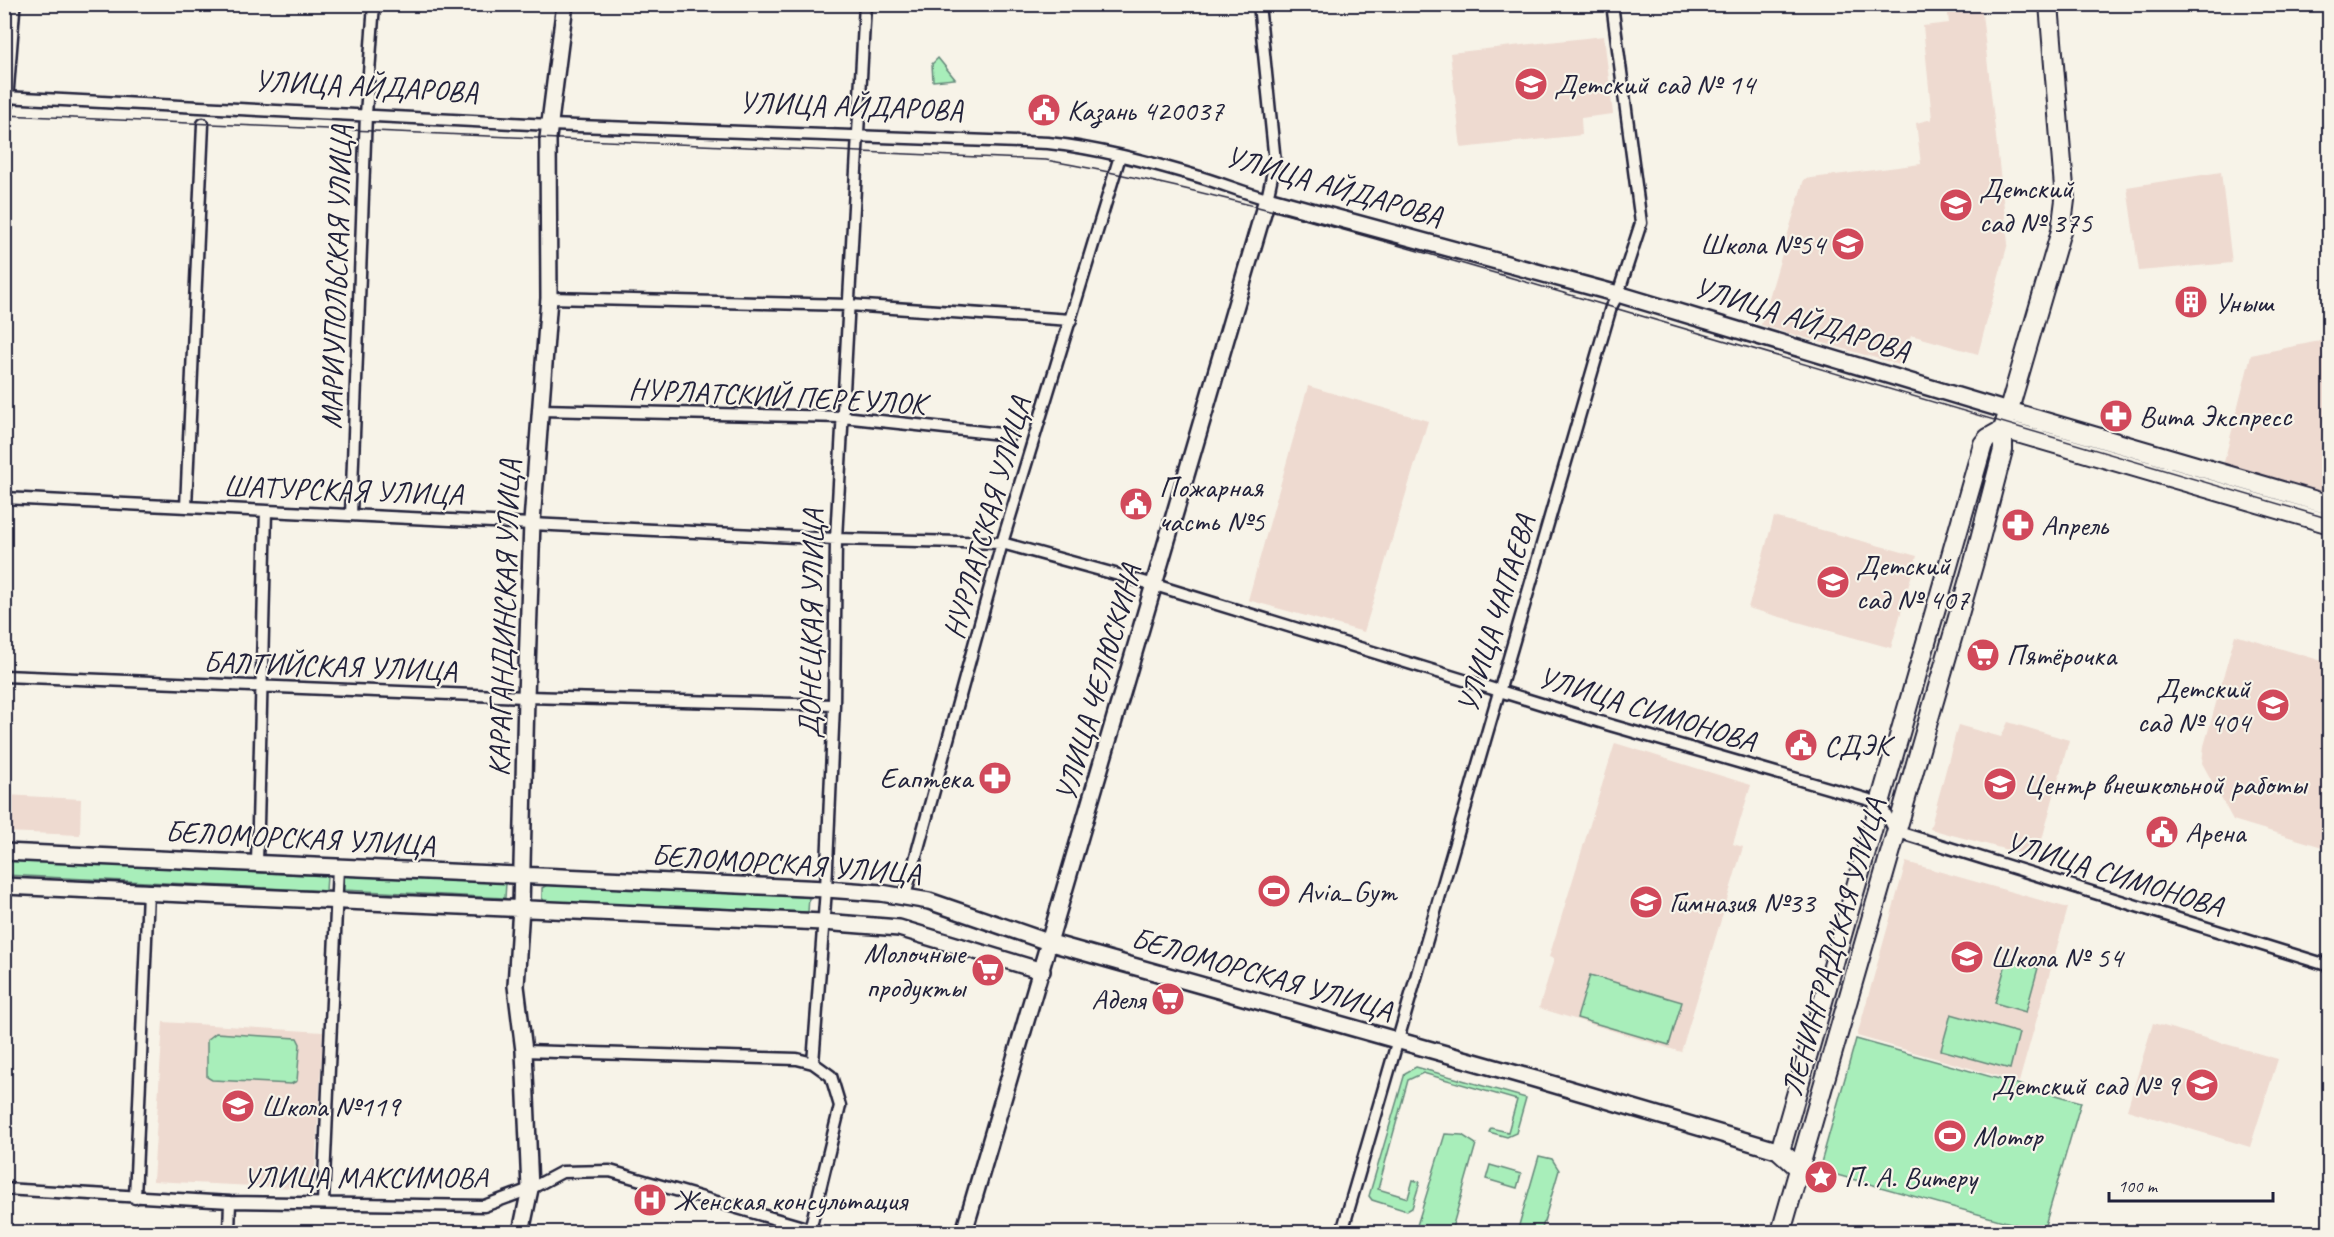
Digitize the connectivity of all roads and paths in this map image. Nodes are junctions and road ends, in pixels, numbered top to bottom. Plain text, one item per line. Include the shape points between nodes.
1 (12, 4) edge
2 (374, 4) edge
3 (565, 4) edge
4 (865, 4) edge
5 (1259, 4) edge
6 (1612, 4) edge
7 (2049, 4) edge
8 (5, 100) edge
9 (366, 114) junction
10 (203, 124) dead end
11 (550, 125) junction
12 (857, 134) junction
13 (1120, 156) junction
14 (1267, 199) junction
15 (1618, 294) junction
16 (549, 298) junction
17 (849, 304) junction
18 (1071, 320) junction
19 (540, 410) junction
20 (2011, 411) junction
21 (843, 417) junction
22 (2004, 429) junction
23 (1010, 435) dead end
24 (4, 498) edge
25 (2330, 504) edge
26 (186, 507) junction
27 (266, 511) junction
28 (351, 515) junction
29 (532, 522) junction
30 (2330, 524) edge
31 (836, 539) junction
32 (1002, 543) junction
33 (1155, 585) junction
34 (4, 676) edge
35 (261, 687) junction
36 (1499, 688) junction
37 (526, 698) junction
38 (834, 705) junction
39 (1880, 803) junction
40 (1895, 831) junction
41 (4, 852) edge
42 (257, 863) junction
43 (338, 867) junction
44 (522, 875) junction
45 (4, 886) edge
46 (826, 889) junction
47 (148, 892) junction
48 (905, 896) junction
49 (336, 900) junction
50 (521, 907) junction
51 (823, 922) junction
52 (1051, 943) junction
53 (2330, 966) edge
54 (1042, 971) junction
55 (1398, 1041) junction
56 (524, 1051) junction
57 (813, 1063) junction
58 (1780, 1151) junction
59 (1800, 1169) junction
60 (4, 1189) edge
61 (530, 1189) junction
62 (135, 1198) junction
63 (230, 1202) junction
64 (323, 1202) junction
65 (815, 1231) edge
66 (229, 1233) edge
67 (521, 1233) edge
68 (964, 1233) edge
69 (1342, 1233) edge
70 (1781, 1233) edge

1 - 8 main road
2 - 9 street, МАРИУПОЛЬСКАЯ УЛИЦА
3 - 11 main road, КАРАГАНДИНСКАЯ УЛИЦА
4 - 12 street, ДОНЕЦКАЯ УЛИЦА
5 - 14 street, УЛИЦА ЧЕЛЮСКИНА via 1275,162
6 - 15 street, УЛИЦА ЧАПАЕВА via 1641,223
7 - 20 main road, ЛЕНИНГРАДСКАЯ УЛИЦА via 2065,200 2053,265
8 - 9 street, УЛИЦА АЙДАРОВА
9 - 11 street, УЛИЦА АЙДАРОВА
9 - 28 street, МАРИУПОЛЬСКАЯ УЛИЦА
10 - 26 street
11 - 12 street, УЛИЦА АЙДАРОВА
11 - 16 main road, КАРАГАНДИНСКАЯ УЛИЦА
12 - 13 street, УЛИЦА АЙДАРОВА via 1048,143
12 - 17 street, ДОНЕЦКАЯ УЛИЦА
13 - 14 street, УЛИЦА АЙДАРОВА
13 - 18 street, НУРЛАТСКАЯ УЛИЦА
14 - 15 main road, УЛИЦА АЙДАРОВА
14 - 33 main road, УЛИЦА ЧЕЛЮСКИНА
15 - 20 main road, УЛИЦА АЙДАРОВА
15 - 36 street, УЛИЦА ЧАПАЕВА
16 - 17 street
16 - 19 main road, КАРАГАНДИНСКАЯ УЛИЦА
17 - 18 street
17 - 21 street, ДОНЕЦКАЯ УЛИЦА
18 - 32 street, НУРЛАТСКАЯ УЛИЦА
19 - 21 street, НУРЛАТСКИЙ ПЕРЕУЛОК
19 - 29 main road, КАРАГАНДИНСКАЯ УЛИЦА
20 - 22 main road, ЛЕНИНГРАДСКАЯ УЛИЦА
20 - 25 main road, УЛИЦА АЙДАРОВА
21 - 23 street, НУРЛАТСКИЙ ПЕРЕУЛОК
21 - 31 street, ДОНЕЦКАЯ УЛИЦА
22 - 30 main road
22 - 39 main road, ЛЕНИНГРАДСКАЯ УЛИЦА via 1983,444
22 - 40 main road, ЛЕНИНГРАДСКАЯ УЛИЦА via 2003,450 1974,562
24 - 26 street, ШАТУРСКАЯ УЛИЦА
26 - 27 street, ШАТУРСКАЯ УЛИЦА
27 - 28 street, ШАТУРСКАЯ УЛИЦА
27 - 35 street
28 - 29 street, ШАТУРСКАЯ УЛИЦА
29 - 31 street, ШАТУРСКАЯ УЛИЦА
29 - 37 main road, КАРАГАНДИНСКАЯ УЛИЦА
31 - 32 street, ШАТУРСКАЯ УЛИЦА
31 - 38 street, ДОНЕЦКАЯ УЛИЦА
32 - 33 street, УЛИЦА СИМОНОВА
32 - 48 street, НУРЛАТСКАЯ УЛИЦА
33 - 36 street, УЛИЦА СИМОНОВА
33 - 52 main road, УЛИЦА ЧЕЛЮСКИНА
34 - 35 street, БАЛТИЙСКАЯ УЛИЦА
35 - 37 street, БАЛТИЙСКАЯ УЛИЦА
35 - 42 street
36 - 39 street, УЛИЦА СИМОНОВА
36 - 55 street, УЛИЦА ЧАПАЕВА
37 - 38 street, БАЛТИЙСКАЯ УЛИЦА
37 - 44 main road, КАРАГАНДИНСКАЯ УЛИЦА
38 - 46 street, ДОНЕЦКАЯ УЛИЦА
39 - 40 street
39 - 58 main road, ЛЕНИНГРАДСКАЯ УЛИЦА
40 - 53 street, УЛИЦА СИМОНОВА
40 - 59 main road, ЛЕНИНГРАДСКАЯ УЛИЦА
41 - 42 main road, БЕЛОМОРСКАЯ УЛИЦА
42 - 43 main road, БЕЛОМОРСКАЯ УЛИЦА
43 - 44 main road, БЕЛОМОРСКАЯ УЛИЦА
43 - 49 street
44 - 46 main road, БЕЛОМОРСКАЯ УЛИЦА
44 - 50 main road, КАРАГАНДИНСКАЯ УЛИЦА
45 - 47 main road, БЕЛОМОРСКАЯ УЛИЦА
46 - 48 main road, БЕЛОМОРСКАЯ УЛИЦА
46 - 51 street, ДОНЕЦКАЯ УЛИЦА
47 - 49 main road, БЕЛОМОРСКАЯ УЛИЦА
47 - 62 street
48 - 52 main road, БЕЛОМОРСКАЯ УЛИЦА
49 - 50 main road, БЕЛОМОРСКАЯ УЛИЦА
49 - 64 street
50 - 51 main road, БЕЛОМОРСКАЯ УЛИЦА
50 - 56 main road, КАРАГАНДИНСКАЯ УЛИЦА via 516,986
51 - 54 main road, БЕЛОМОРСКАЯ УЛИЦА via 898,928
51 - 57 street, ДОНЕЦКАЯ УЛИЦА
52 - 54 main road, УЛИЦА ЧЕЛЮСКИНА
52 - 55 main road, БЕЛОМОРСКАЯ УЛИЦА
54 - 68 main road, УЛИЦА ЧЕЛЮСКИНА
55 - 58 main road, БЕЛОМОРСКАЯ УЛИЦА
55 - 69 street, УЛИЦА ЧАПАЕВА
56 - 57 street via 797,1059
56 - 61 main road, КАРАГАНДИНСКАЯ УЛИЦА
57 - 65 street via 831,1076 840,1106
58 - 59 main road
59 - 70 main road, ЛЕНИНГРАДСКАЯ УЛИЦА
60 - 62 street, УЛИЦА МАКСИМОВА
61 - 64 street, УЛИЦА МАКСИМОВА via 484,1206
61 - 65 street, УЛИЦА МАКСИМОВА via 562,1172 610,1171
61 - 67 main road, КАРАГАНДИНСКАЯ УЛИЦА
62 - 63 street, УЛИЦА МАКСИМОВА
63 - 64 street, УЛИЦА МАКСИМОВА
63 - 66 street

